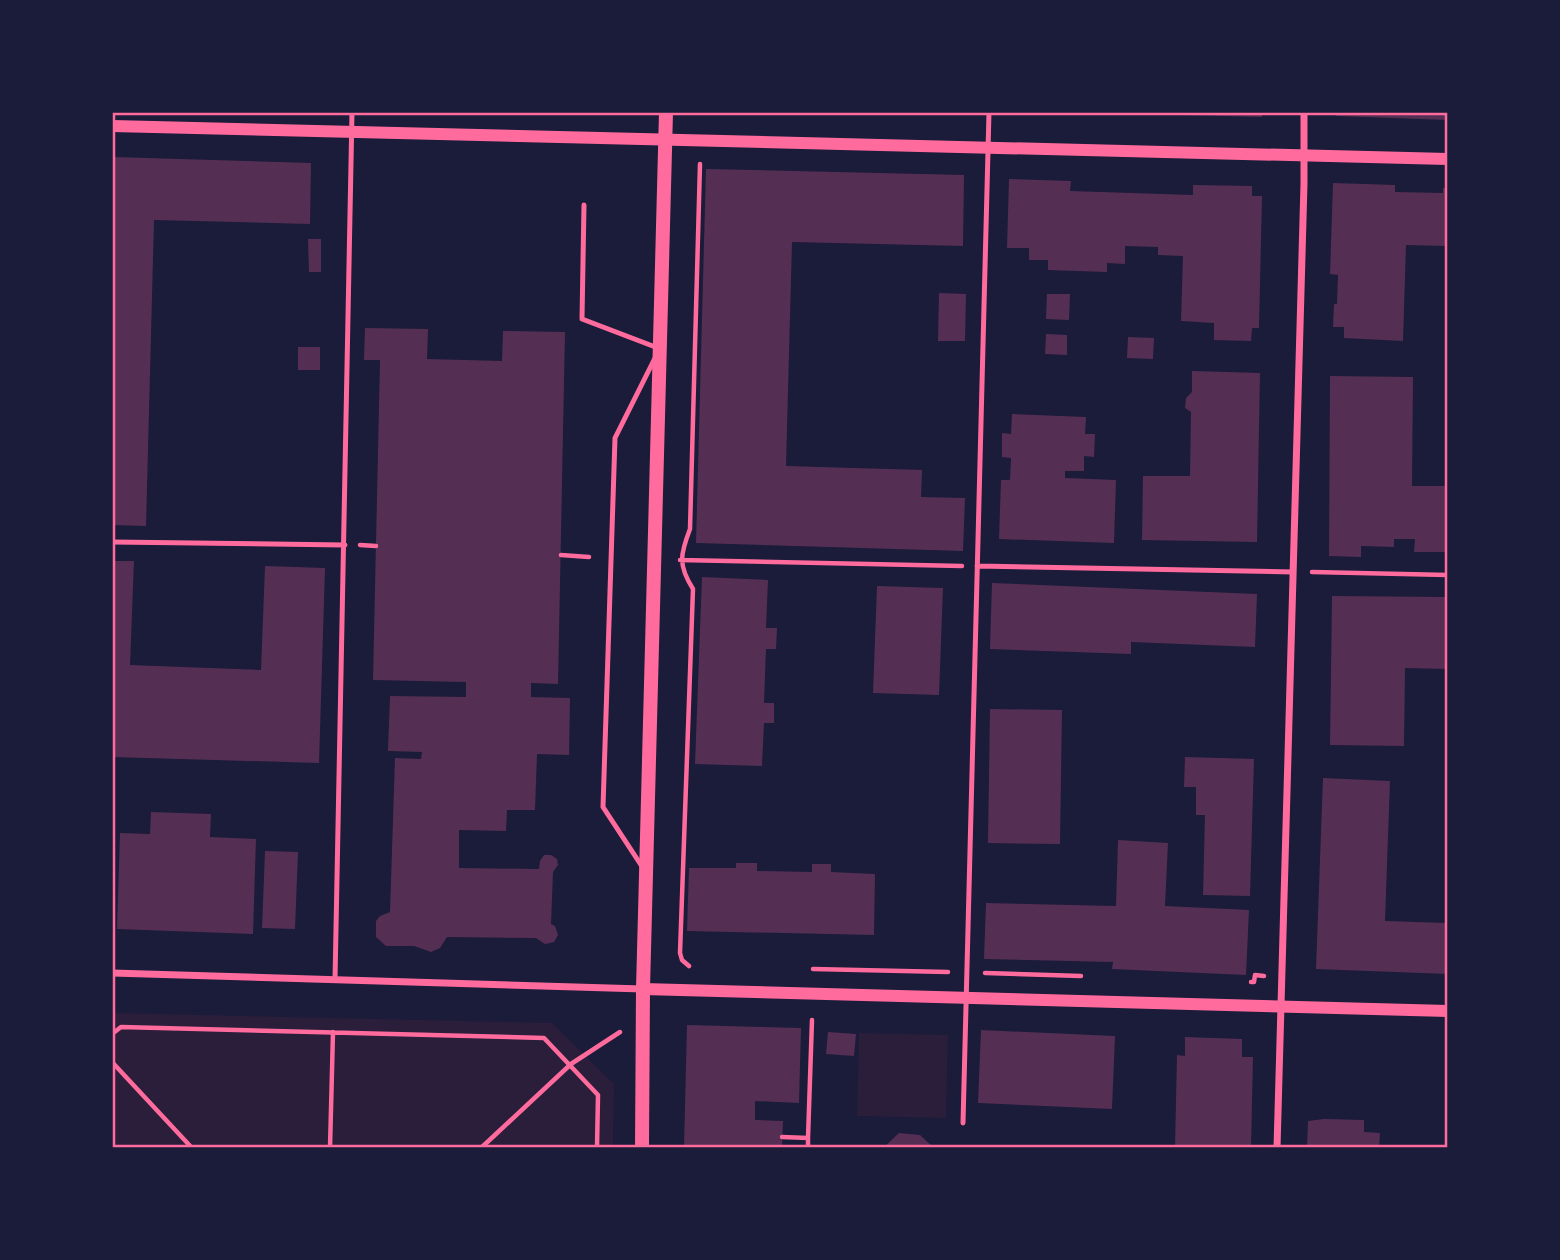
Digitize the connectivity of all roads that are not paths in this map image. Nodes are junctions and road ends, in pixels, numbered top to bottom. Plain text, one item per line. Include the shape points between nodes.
1 (352, 112) edge
2 (666, 112) edge
3 (989, 112) edge
4 (1304, 112) edge
5 (112, 126) edge
6 (352, 132) junction
7 (665, 139) junction
8 (987, 148) junction
9 (1304, 155) junction
10 (1448, 159) edge
11 (584, 205) dead end
12 (659, 348) junction
13 (112, 542) edge
14 (345, 545) junction
15 (977, 566) junction
16 (1293, 572) junction
17 (646, 873) junction
18 (112, 973) edge
19 (335, 980) junction
20 (643, 989) junction
21 (966, 997) junction
22 (1281, 1007) junction
23 (1448, 1011) edge
24 (963, 1123) dead end
25 (642, 1148) edge
26 (1277, 1148) edge

1 - 6 lane
2 - 7 main road
3 - 8 lane
4 - 9 street
5 - 6 street
6 - 7 street
6 - 14 lane
7 - 8 street
7 - 12 main road
8 - 9 street
8 - 15 lane
9 - 10 street
9 - 16 street
11 - 12 lane via 582,319
12 - 17 main road
12 - 17 lane via 615,438 603,807
13 - 14 lane
14 - 19 lane
15 - 16 lane
15 - 21 lane
16 - 22 street
17 - 20 main road
18 - 19 street
19 - 20 street
20 - 21 street
20 - 25 main road
21 - 22 street
21 - 24 lane
22 - 23 street
22 - 26 street

